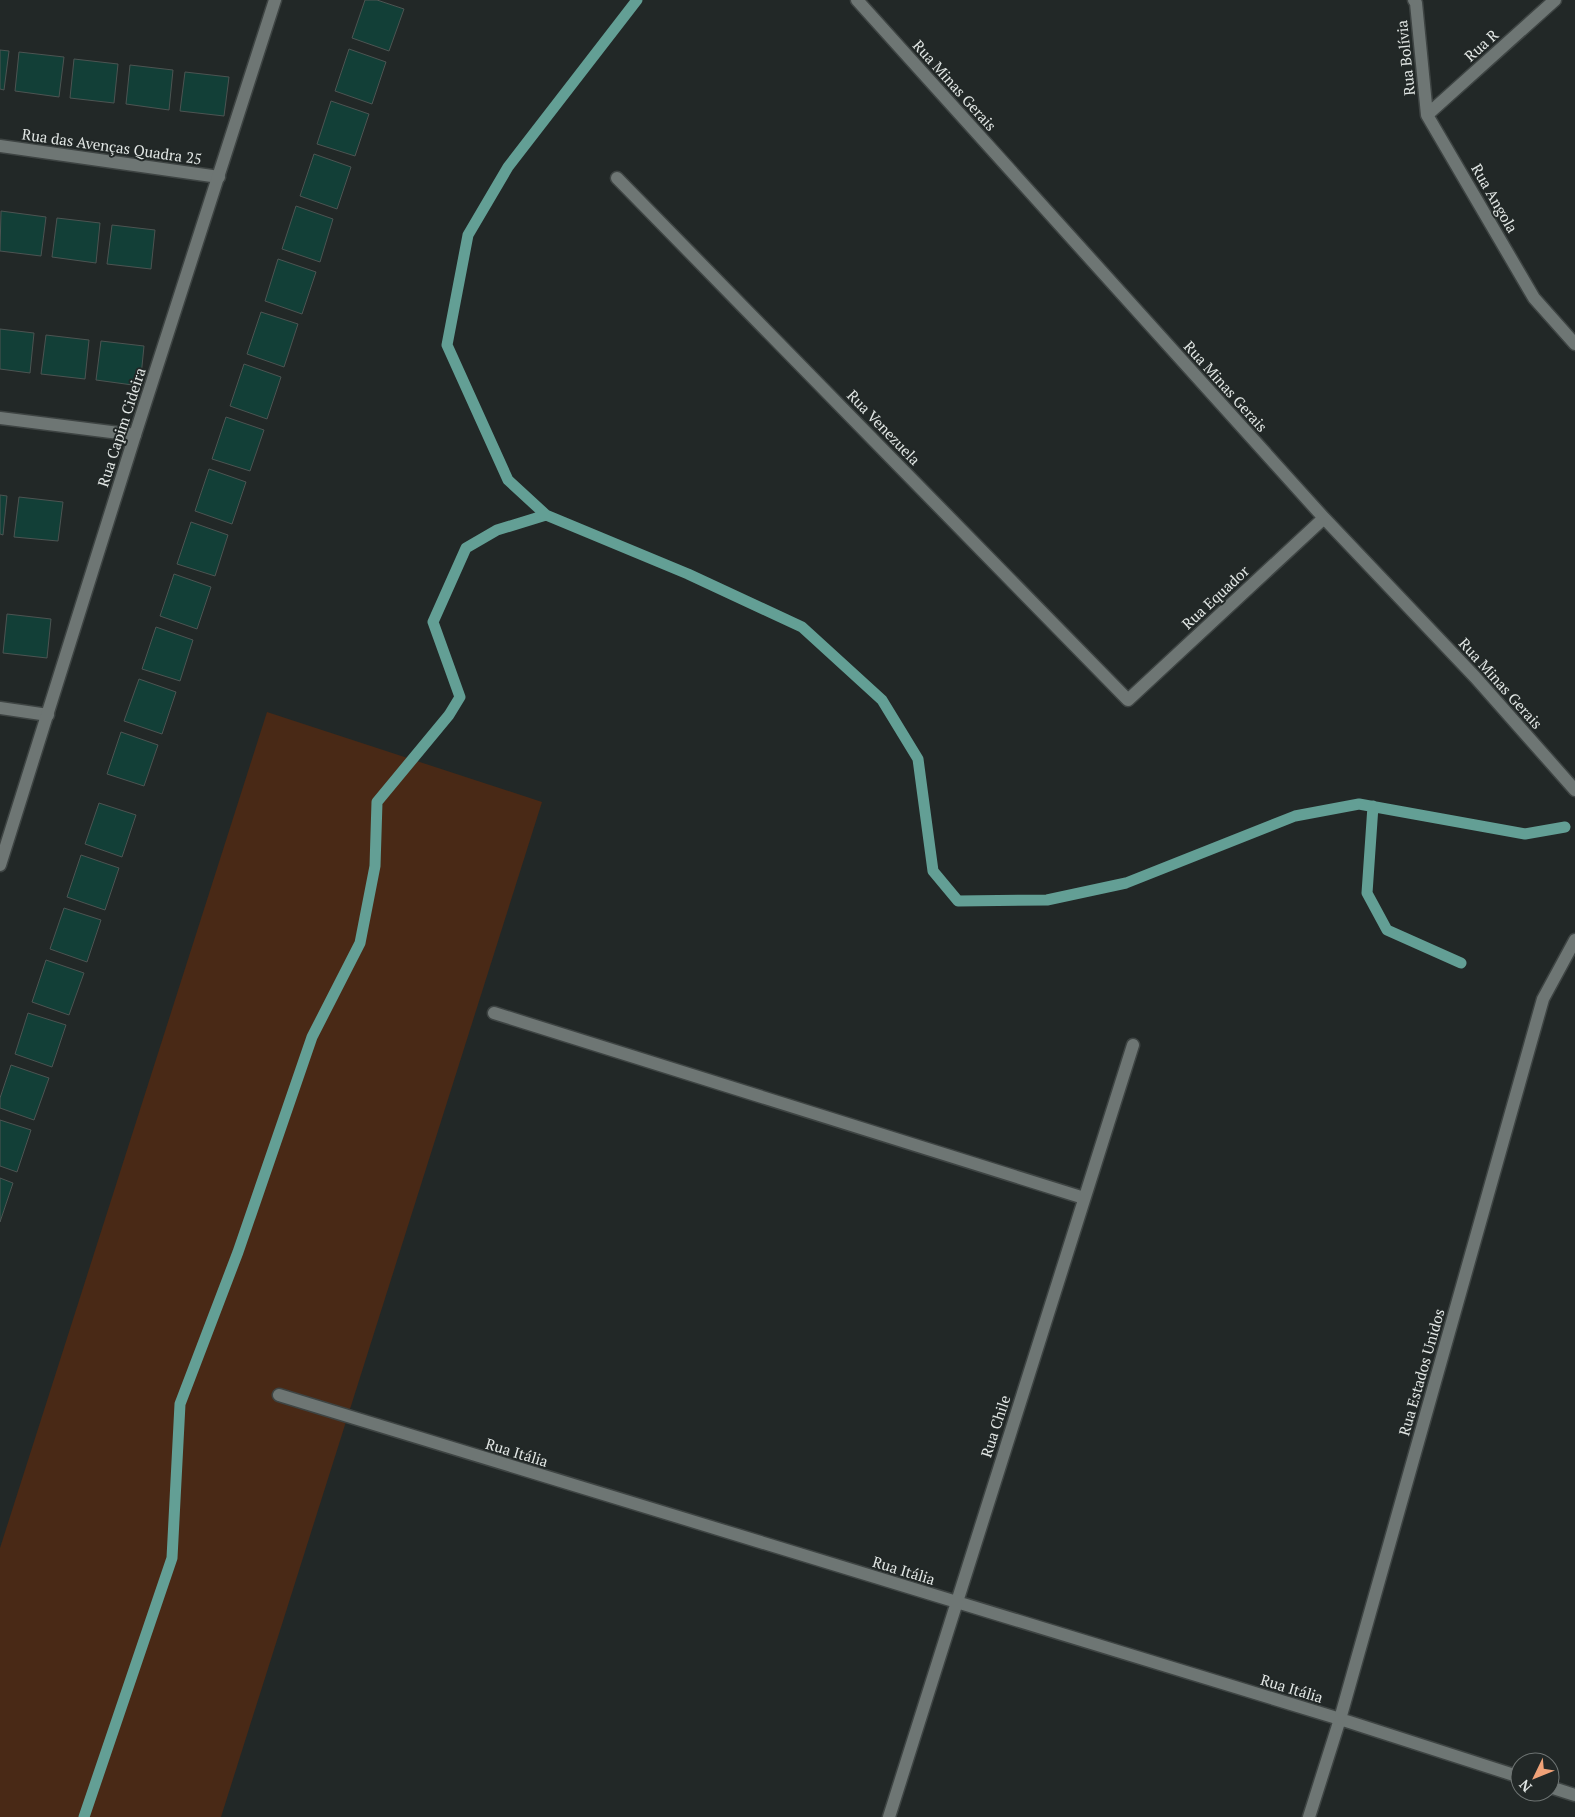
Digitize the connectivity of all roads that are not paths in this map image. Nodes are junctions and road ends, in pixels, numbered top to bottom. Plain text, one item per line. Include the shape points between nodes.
1 (275, 0) edge
2 (856, 0) edge
3 (1414, 0) edge
4 (1556, 0) edge
5 (1427, 115) junction
6 (0, 146) edge
7 (218, 177) junction
8 (618, 178) dead end
9 (1575, 344) edge
10 (0, 418) edge
11 (135, 436) junction
12 (1324, 518) junction
13 (1128, 700) joint
14 (0, 708) edge
15 (48, 715) junction
16 (1575, 790) edge
17 (0, 865) edge
18 (1575, 940) edge
19 (494, 1013) dead end
20 (1133, 1046) dead end
21 (1084, 1198) junction
22 (278, 1395) dead end
23 (955, 1603) junction
24 (1340, 1719) junction
25 (1510, 1774) edge
26 (1560, 1790) edge
27 (1575, 1795) edge
28 (889, 1817) edge
29 (1310, 1817) edge

1 - 7 street, Rua Capim Cideira
2 - 12 street, Rua Minas Gerais
3 - 5 street, Rua Bolívia
4 - 5 street, Rua R
5 - 9 street, Rua Angola via 1534,298
6 - 7 street, Rua das Avenças Quadra 25
7 - 11 street, Rua Capim Cideira
8 - 13 street, Rua Venezuela
10 - 11 street
11 - 15 street, Rua Capim Cideira
12 - 13 street, Rua Equador
12 - 16 street, Rua Minas Gerais via 1475,677
14 - 15 street
15 - 17 street, Rua Capim Cideira
18 - 24 street, Rua Estados Unidos via 1544,999
19 - 21 street
20 - 21 street, Rua Chile
21 - 23 street, Rua Chile
22 - 23 street, Rua Itália
23 - 24 street, Rua Itália
23 - 28 street, Rua Chile
24 - 25 street, Rua Itália
24 - 29 street, Rua Estados Unidos
26 - 27 street

